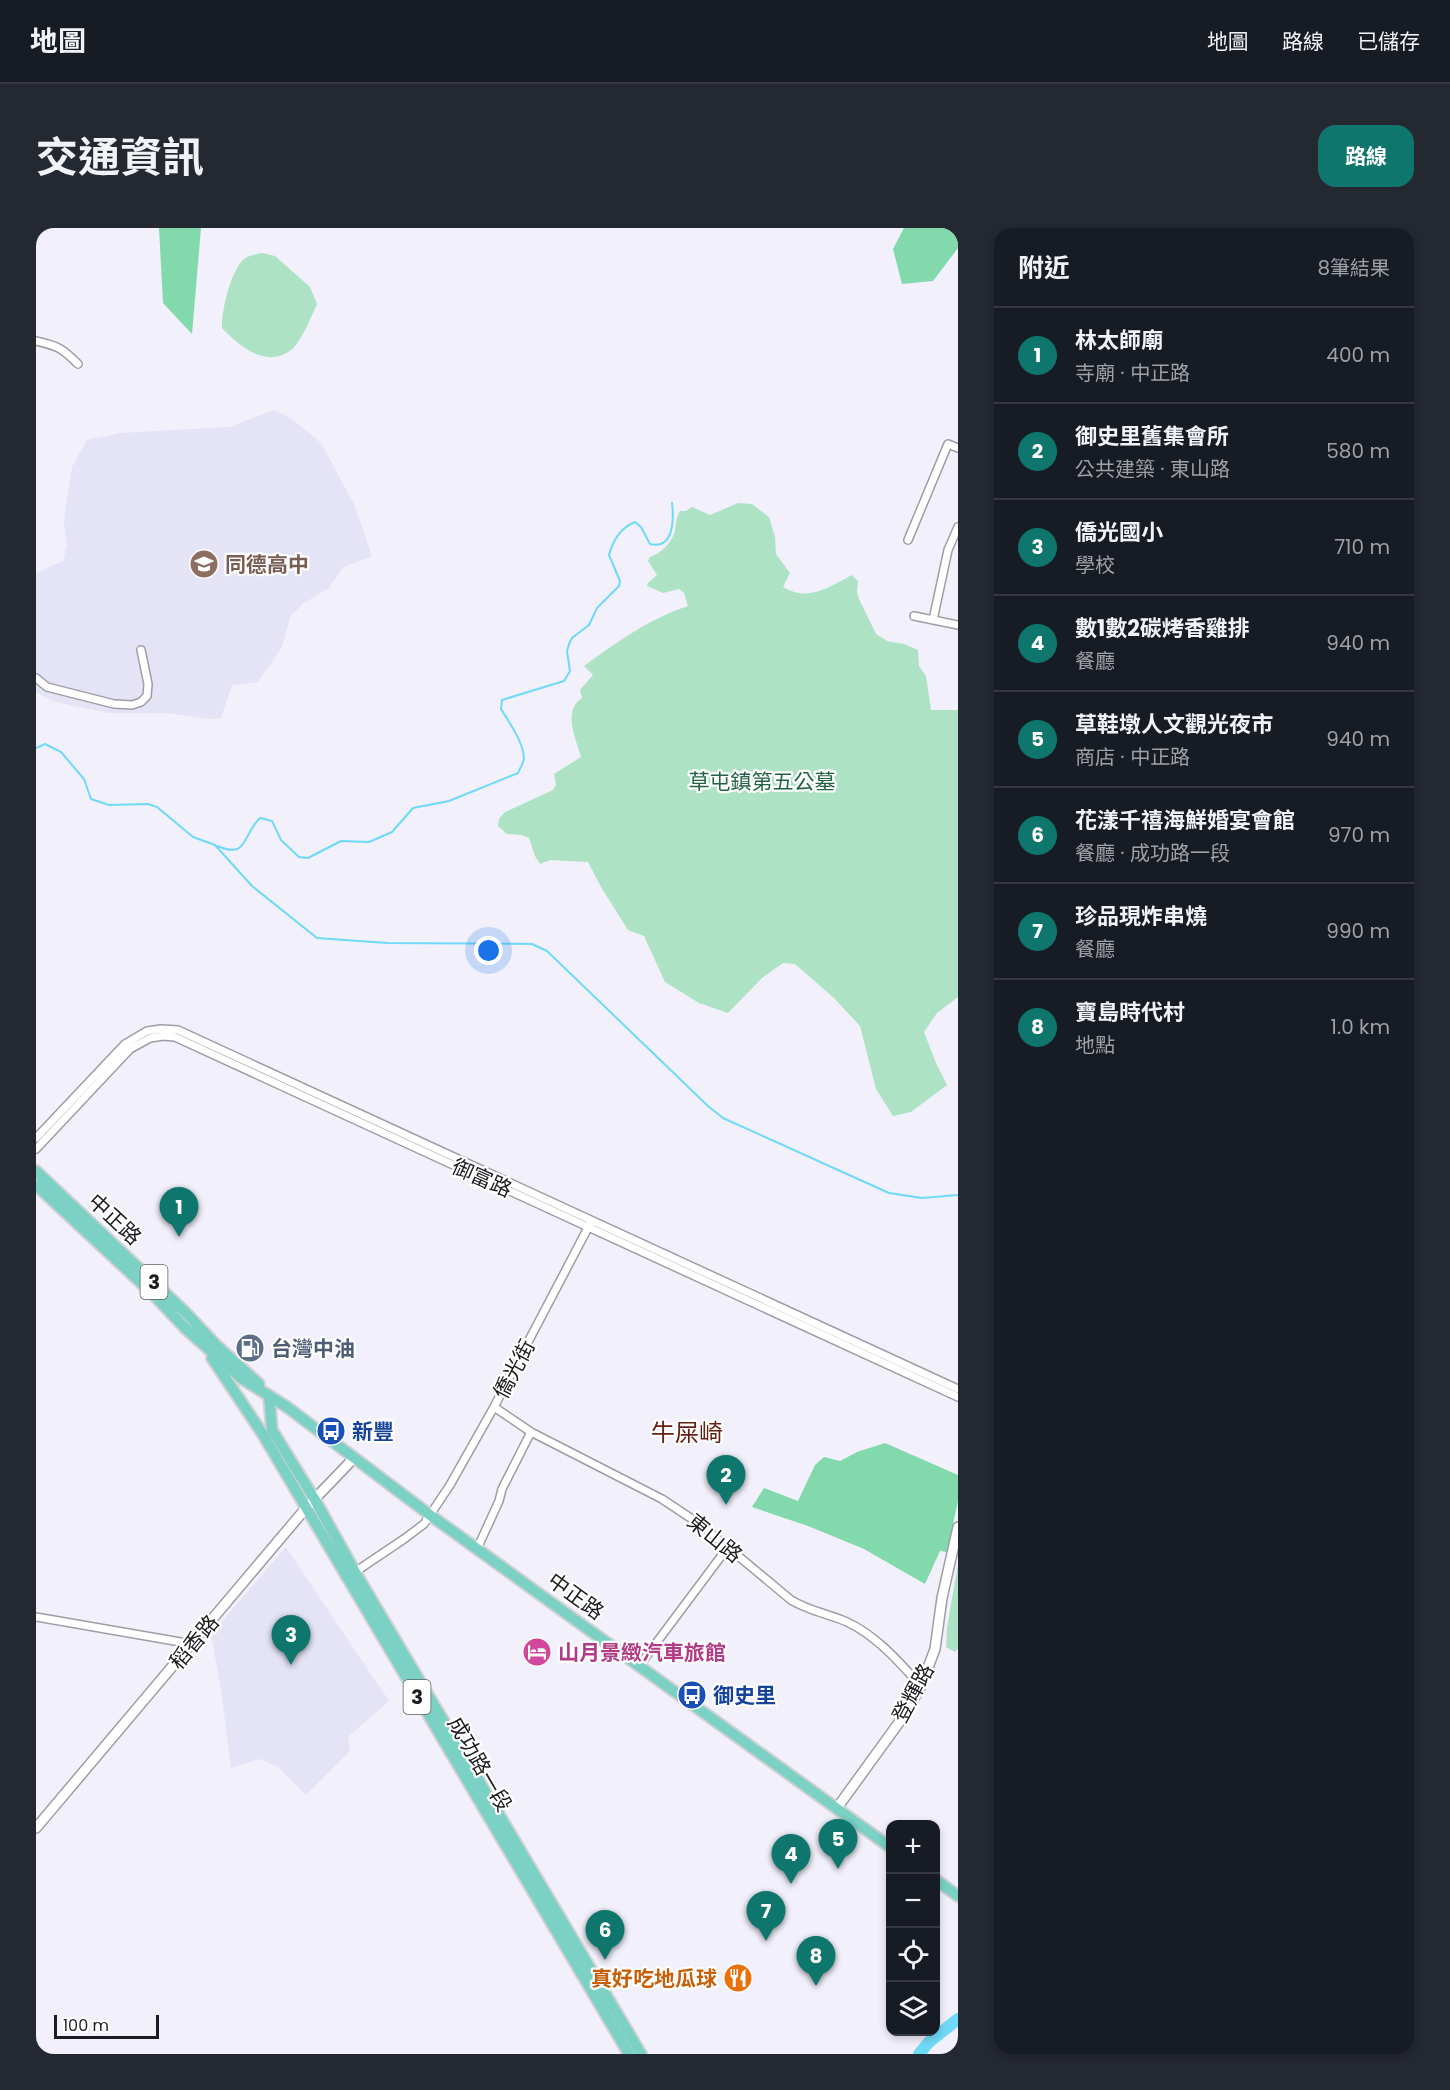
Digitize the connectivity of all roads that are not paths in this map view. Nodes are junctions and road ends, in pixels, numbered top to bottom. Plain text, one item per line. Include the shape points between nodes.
1 (36, 341) edge
2 (78, 364) dead end
3 (958, 448) edge
4 (958, 527) edge
5 (908, 540) dead end
6 (914, 616) dead end
7 (933, 620) junction
8 (958, 625) edge
9 (141, 650) dead end
10 (36, 678) edge
11 (36, 1138) edge
12 (36, 1149) edge
13 (36, 1171) edge
14 (36, 1185) edge
15 (590, 1223) junction
16 (201, 1342) junction
17 (958, 1389) edge
18 (269, 1396) junction
19 (958, 1397) edge
20 (494, 1407) junction
21 (531, 1432) junction
22 (354, 1458) junction
23 (315, 1500) junction
24 (306, 1508) junction
25 (430, 1515) junction
26 (958, 1527) edge
27 (728, 1546) junction
28 (477, 1549) junction
29 (352, 1575) junction
30 (36, 1617) edge
31 (192, 1644) junction
32 (639, 1666) junction
33 (921, 1686) junction
34 (837, 1809) junction
35 (36, 1828) edge
36 (886, 1843) edge
37 (940, 1883) edge
38 (958, 1896) edge
39 (628, 2054) edge
40 (641, 2054) edge

1 - 2 street via 64,350
3 - 5 street via 948,444
4 - 7 street via 948,550
6 - 7 street
7 - 8 street
9 - 10 street via 147,696 132,705 47,687
11 - 15 street, 御富路 via 125,1044 147,1031 178,1030
12 - 15 street, 御富路 via 130,1049 150,1038 169,1036
13 - 18 main road, 中正路 / 3
14 - 16 main road, 中正路 / 3
15 - 17 street, 御富路
15 - 19 street, 御富路 via 682,1271
15 - 20 street, 僑光街
16 - 18 main road, 中正路 / 3 via 241,1378
16 - 24 main road, 成功路一段 / 3
18 - 22 main road, 中正路
18 - 23 main road, 成功路一段 / 3 via 272,1430
20 - 21 street, 東山路
20 - 25 street, 僑光街
21 - 27 street, 東山路 via 662,1499
21 - 28 street
22 - 23 street, 稻香路
22 - 25 main road, 中正路
23 - 24 street, 稻香路
23 - 29 main road, 成功路一段 / 3
24 - 29 main road, 成功路一段 / 3
24 - 31 street, 稻香路
25 - 28 main road, 中正路
25 - 29 street, 僑光街 via 424,1524
26 - 33 street, 登輝路 via 935,1649
27 - 32 street
27 - 33 street, 東山路 via 802,1607 849,1623 876,1640
28 - 32 main road, 中正路
29 - 39 main road, 成功路一段 / 3
29 - 40 main road, 成功路一段 / 3
30 - 31 street
31 - 35 street, 稻香路
32 - 34 main road, 中正路
33 - 34 street, 登輝路
34 - 36 main road, 中正路
37 - 38 main road

